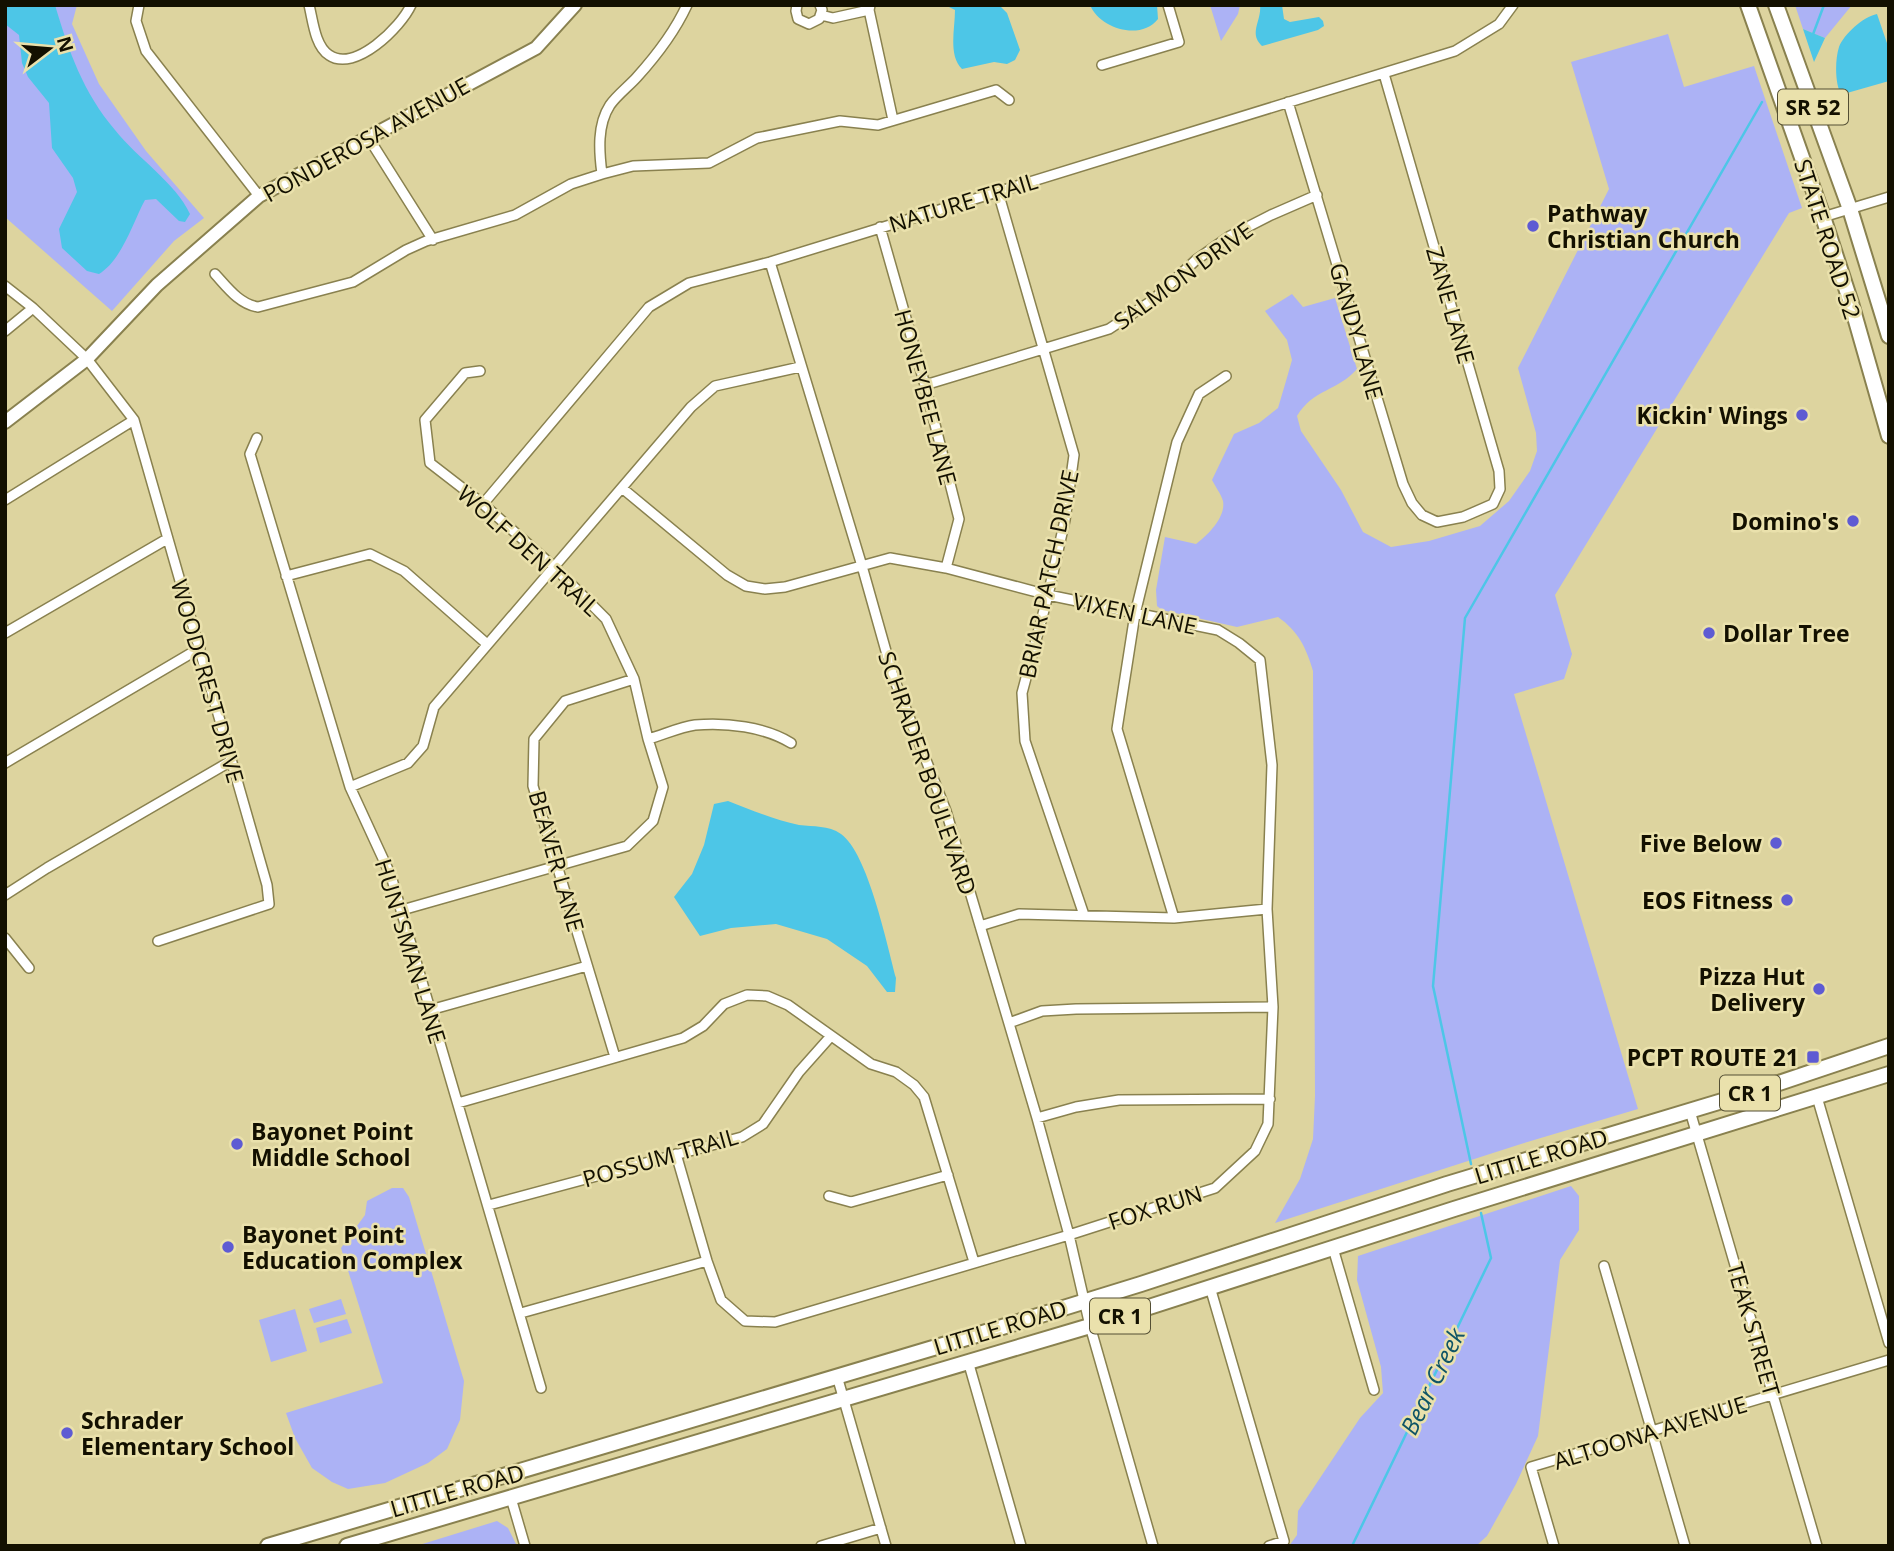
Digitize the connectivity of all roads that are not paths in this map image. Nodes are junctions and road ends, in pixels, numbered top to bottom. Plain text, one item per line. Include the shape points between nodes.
1 (139, 5) edge
2 (309, 5) edge
3 (411, 5) edge
4 (575, 5) edge
5 (687, 5) edge
6 (797, 5) edge
7 (1168, 5) edge
8 (1513, 5) edge
9 (1748, 5) edge
10 (1776, 5) edge
11 (869, 8) edge
12 (821, 10) edge
13 (1102, 65) dead end
14 (1384, 74) junction
15 (1009, 100) dead end
16 (1288, 102) junction
17 (893, 120) junction
18 (368, 137) junction
19 (602, 174) junction
20 (998, 192) junction
21 (1317, 195) junction
22 (259, 196) junction
23 (1889, 197) edge
24 (1850, 209) junction
25 (1823, 217) junction
26 (880, 227) junction
27 (433, 240) junction
28 (770, 262) junction
29 (215, 274) dead end
30 (5, 286) edge
31 (33, 309) junction
32 (5, 331) edge
33 (1889, 336) edge
34 (1042, 349) junction
35 (87, 359) junction
36 (800, 367) junction
37 (480, 371) dead end
38 (1226, 376) dead end
39 (925, 385) junction
40 (134, 420) junction
41 (5, 422) edge
42 (1889, 436) edge
43 (257, 438) dead end
44 (622, 488) junction
45 (5, 500) edge
46 (483, 504) junction
47 (1463, 517) joint
48 (167, 539) junction
49 (862, 566) junction
50 (554, 567) junction
51 (946, 568) junction
52 (286, 576) junction
53 (1048, 595) junction
54 (1135, 614) junction
55 (5, 633) edge
56 (487, 643) junction
57 (200, 648) junction
58 (1260, 660) joint
59 (634, 679) junction
60 (648, 739) junction
61 (791, 743) dead end
62 (231, 761) junction
63 (5, 763) edge
64 (350, 787) junction
65 (558, 866) junction
66 (5, 895) edge
67 (1267, 909) junction
68 (402, 910) junction
69 (1084, 915) junction
70 (1174, 918) junction
71 (980, 926) junction
72 (5, 937) edge
73 (158, 941) dead end
74 (587, 966) junction
75 (29, 968) dead end
76 (1273, 1007) junction
77 (430, 1010) junction
78 (1009, 1023) junction
79 (831, 1036) junction
80 (1889, 1046) edge
81 (615, 1057) junction
82 (1889, 1074) edge
83 (1817, 1097) junction
84 (1270, 1099) junction
85 (458, 1103) junction
86 (1690, 1111) junction
87 (1037, 1118) junction
88 (1697, 1134) junction
89 (676, 1154) junction
90 (948, 1174) junction
91 (829, 1196) dead end
92 (489, 1205) junction
93 (1069, 1235) junction
94 (1333, 1248) junction
95 (707, 1261) junction
96 (974, 1262) junction
97 (1604, 1266) dead end
98 (1210, 1287) junction
99 (1086, 1300) junction
100 (520, 1313) junction
101 (1090, 1326) junction
102 (1889, 1343) edge
103 (1889, 1360) edge
104 (968, 1361) junction
105 (837, 1376) junction
106 (541, 1388) dead end
107 (1374, 1390) dead end
108 (1773, 1395) junction
109 (844, 1399) junction
110 (1651, 1431) junction
111 (511, 1498) junction
112 (881, 1528) junction
113 (268, 1546) edge
114 (347, 1546) edge
115 (525, 1546) edge
116 (821, 1546) edge
117 (887, 1546) edge
118 (1021, 1546) edge
119 (1153, 1546) edge
120 (1269, 1546) edge
121 (1554, 1546) edge
122 (1685, 1546) edge
123 (1817, 1546) edge

1 - 22 street via 136,21 146,51
2 - 3 street via 323,49 342,60 380,44 401,24
4 - 18 street, PONDEROSA AVENUE via 536,48
5 - 19 street via 664,44 610,105 601,128
6 - 12 street via 796,15 804,24 817,22
7 - 13 street via 1179,42
8 - 14 street, NATURE TRAIL via 1499,24 1455,51
9 - 25 main road, STATE ROAD 52 / SR 52
10 - 24 main road, STATE ROAD 52 / SR 52
11 - 12 street via 833,18
11 - 17 street
14 - 16 street, NATURE TRAIL
14 - 47 street, ZANE LANE via 1500,471 1500,489 1493,504
15 - 17 street via 996,90
16 - 20 street, NATURE TRAIL
16 - 21 street, GANDY LANE
17 - 19 street via 878,125 840,121 801,127 757,138 709,163 633,166
18 - 22 street, PONDEROSA AVENUE
18 - 27 street
19 - 27 street via 571,184 515,215
20 - 26 street, NATURE TRAIL
20 - 34 street, BRIAR PATCH DRIVE
21 - 34 street, SALMON DRIVE via 1230,236 1110,329
21 - 47 street, GANDY LANE via 1403,484 1422,515 1437,522
22 - 35 street, PONDEROSA AVENUE via 157,285
23 - 24 street
24 - 25 street
24 - 33 main road, STATE ROAD 52 / SR 52
25 - 42 main road, STATE ROAD 52 / SR 52
26 - 28 street, NATURE TRAIL
26 - 39 street, HONEYBEE LANE
27 - 29 street via 406,250 353,282 257,307 240,300
28 - 36 street, SCHRADER BOULEVARD
28 - 46 street, NATURE TRAIL via 690,283 649,307
30 - 31 street, WOODCREST DRIVE
31 - 32 street
31 - 35 street, WOODCREST DRIVE
34 - 39 street, SALMON DRIVE
34 - 53 street, BRIAR PATCH DRIVE via 1074,455
35 - 40 street, WOODCREST DRIVE
35 - 41 street, PONDEROSA AVENUE
36 - 44 street via 715,386 691,407
36 - 49 street, SCHRADER BOULEVARD
37 - 46 street, WOLF DEN TRAIL via 465,373 425,420 430,463
38 - 54 street via 1199,394 1177,442
39 - 51 street, HONEYBEE LANE via 959,519
40 - 45 street
40 - 48 street, WOODCREST DRIVE
43 - 52 street, HUNTSMAN LANE via 250,454
44 - 49 street, VIXEN LANE via 746,586 785,587
44 - 50 street
46 - 50 street, WOLF DEN TRAIL
48 - 55 street
48 - 57 street, WOODCREST DRIVE
49 - 51 street, VIXEN LANE via 890,558
49 - 71 street, SCHRADER BOULEVARD via 893,676 946,811
50 - 56 street
50 - 59 street, WOLF DEN TRAIL via 606,620
51 - 53 street, VIXEN LANE
52 - 56 street via 370,554 404,571
52 - 64 street, HUNTSMAN LANE
53 - 54 street, VIXEN LANE
53 - 69 street, BRIAR PATCH DRIVE via 1023,693 1025,741
54 - 58 street, VIXEN LANE via 1218,630
54 - 70 street via 1117,729
56 - 64 street via 434,707 423,746 408,763
57 - 62 street, WOODCREST DRIVE
57 - 63 street
58 - 67 street, FOX RUN via 1272,765
59 - 60 street, WOLF DEN TRAIL
59 - 65 street, BEAVER LANE via 565,701 534,739 533,786
60 - 61 street via 694,725 733,726 776,734
60 - 65 street, WOLF DEN TRAIL via 663,787 653,821 627,846
62 - 66 street
62 - 73 street, WOODCREST DRIVE via 269,904
64 - 68 street, HUNTSMAN LANE
65 - 68 street, WOLF DEN TRAIL
65 - 74 street, BEAVER LANE
67 - 70 street
67 - 76 street, FOX RUN
68 - 77 street, HUNTSMAN LANE
69 - 70 street
69 - 71 street via 1019,914
71 - 78 street, SCHRADER BOULEVARD
72 - 75 street
74 - 77 street
74 - 81 street, BEAVER LANE
76 - 78 street via 1042,1011
76 - 84 street, FOX RUN
77 - 85 street, HUNTSMAN LANE
78 - 87 street, SCHRADER BOULEVARD
79 - 81 street via 788,1005 767,996 747,995 724,1004 703,1026 683,1038
79 - 89 street, POSSUM TRAIL via 763,1124 742,1136
79 - 90 street via 871,1064 914,1084 924,1097
80 - 86 main road, LITTLE ROAD / CR 1
81 - 85 street
82 - 83 main road, LITTLE ROAD / CR 1
83 - 88 main road, LITTLE ROAD / CR 1
83 - 102 street
84 - 87 street via 1119,1100
84 - 93 street, FOX RUN via 1268,1124 1255,1151 1215,1188
85 - 92 street, HUNTSMAN LANE
86 - 88 street, TEAK STREET
86 - 99 main road, LITTLE ROAD / CR 1
87 - 93 street, SCHRADER BOULEVARD
88 - 94 main road, LITTLE ROAD / CR 1
88 - 108 street, TEAK STREET
89 - 92 street, POSSUM TRAIL
89 - 95 street, FOX RUN
90 - 91 street via 851,1202
90 - 96 street
92 - 100 street, HUNTSMAN LANE
93 - 96 street, FOX RUN
93 - 99 street, SCHRADER BOULEVARD
94 - 98 main road, LITTLE ROAD / CR 1
94 - 107 street
95 - 96 street, FOX RUN via 721,1300 745,1321 775,1322
95 - 100 street
97 - 110 street
98 - 101 main road, LITTLE ROAD / CR 1
98 - 120 street via 1284,1541
99 - 101 street, SCHRADER BOULEVARD
99 - 105 main road, LITTLE ROAD / CR 1
100 - 106 street, HUNTSMAN LANE
101 - 104 main road, LITTLE ROAD / CR 1
101 - 119 street, SCHRADER BOULEVARD
103 - 108 street, ALTOONA AVENUE
104 - 109 main road, LITTLE ROAD / CR 1
104 - 118 street
105 - 109 street
105 - 113 main road, LITTLE ROAD / CR 1
108 - 110 street, ALTOONA AVENUE
108 - 123 street, TEAK STREET
109 - 111 main road, LITTLE ROAD / CR 1
109 - 112 street
110 - 121 street, ALTOONA AVENUE via 1531,1467
110 - 122 street
111 - 114 main road, LITTLE ROAD / CR 1
111 - 115 street
112 - 116 street
112 - 117 street

